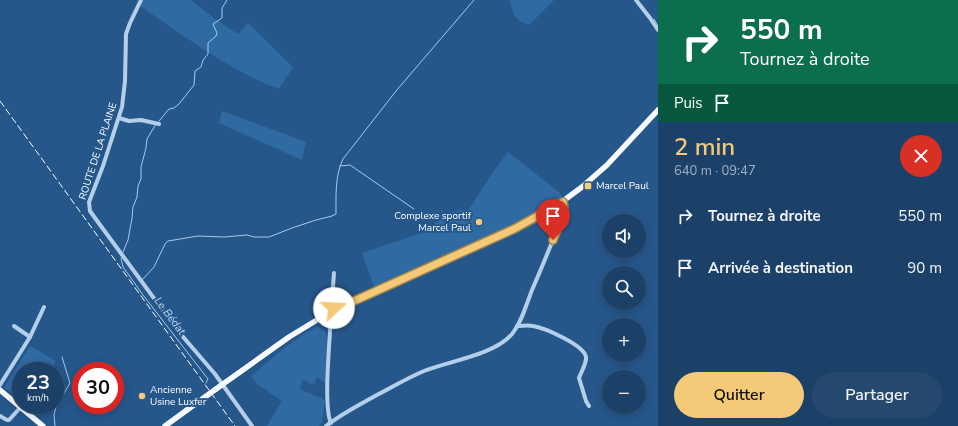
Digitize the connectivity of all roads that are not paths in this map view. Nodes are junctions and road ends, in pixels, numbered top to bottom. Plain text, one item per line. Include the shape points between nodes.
1 (141, 0) edge
2 (636, 0) edge
3 (658, 30) edge
4 (658, 109) edge
5 (119, 118) junction
6 (159, 124) dead end
7 (563, 202) junction
8 (334, 273) dead end
9 (44, 307) dead end
10 (332, 311) junction
11 (14, 326) dead end
12 (517, 326) junction
13 (30, 337) junction
14 (222, 384) junction
15 (0, 385) edge
16 (0, 390) edge
17 (0, 394) edge
18 (12, 403) edge
19 (589, 406) dead end
20 (14, 414) edge
21 (25, 414) edge
22 (0, 416) edge
23 (331, 422) junction
24 (40, 426) edge
25 (43, 426) edge
26 (165, 426) edge
27 (252, 426) edge
28 (326, 426) edge

1 - 5 street, ROUTE DE LA PLAINE via 126,34 124,96
2 - 3 street
4 - 7 main road via 607,165
5 - 6 street
5 - 14 street, ROUTE DE LA PLAINE via 90,197 90,211 178,331
7 - 10 main road via 514,229
7 - 12 street via 563,215
8 - 10 street
9 - 13 street
10 - 14 main road via 289,336
10 - 23 street via 327,396 328,418
11 - 13 street
12 - 19 street via 533,326 567,339 583,352 586,361 578,378
12 - 23 street via 509,338 495,347 419,373
13 - 15 street
14 - 26 main road, bridge
14 - 27 street, ROUTE DE LA PLAINE
16 - 25 main road
17 - 18 main road
20 - 22 street via 9,420
21 - 24 main road
23 - 28 street

